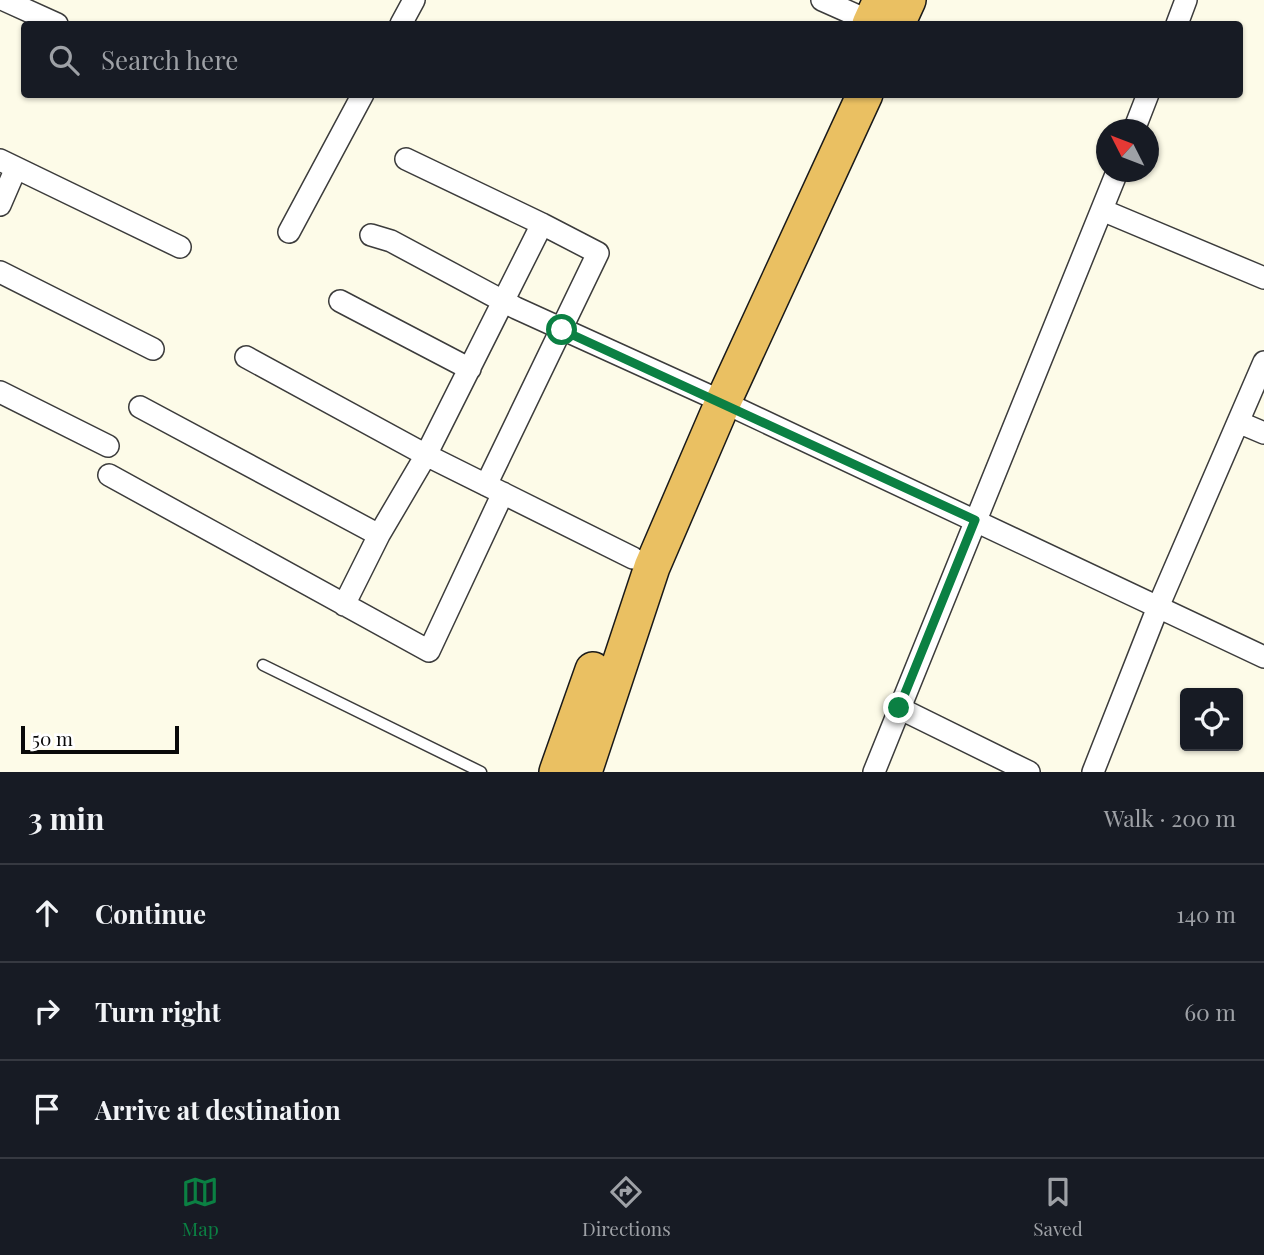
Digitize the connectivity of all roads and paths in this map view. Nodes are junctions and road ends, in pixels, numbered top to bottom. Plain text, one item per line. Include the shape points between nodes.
1 (4, 0) edge
2 (414, 0) edge
3 (822, 0) edge
4 (908, 0) edge
5 (1186, 0) edge
6 (879, 19) edge
7 (50, 21) edge
8 (403, 21) edge
9 (1178, 21) edge
10 (361, 98) edge
11 (837, 98) edge
12 (863, 98) edge
13 (1146, 98) edge
14 (1138, 119) edge
15 (406, 159) dead end
16 (8, 164) edge
17 (1113, 182) edge
18 (0, 205) edge
19 (1102, 210) junction
20 (542, 224) junction
21 (289, 232) dead end
22 (371, 235) dead end
23 (180, 247) dead end
24 (0, 272) edge
25 (1264, 278) edge
26 (341, 301) dead end
27 (502, 301) junction
28 (562, 330) junction
29 (153, 349) dead end
30 (246, 357) dead end
31 (1264, 362) edge
32 (470, 369) junction
33 (0, 392) edge
34 (714, 398) junction
35 (140, 407) dead end
36 (1238, 422) junction
37 (1264, 433) edge
38 (108, 446) dead end
39 (426, 455) junction
40 (109, 475) dead end
41 (495, 489) junction
42 (975, 520) junction
43 (379, 535) junction
44 (633, 558) junction
45 (345, 605) junction
46 (1158, 607) junction
47 (1264, 657) edge
48 (263, 665) dead end
49 (899, 708) junction
50 (481, 772) edge
51 (557, 772) edge
52 (584, 772) edge
53 (874, 772) edge
54 (1029, 772) edge
55 (1093, 772) edge

1 - 7 street
2 - 8 street
3 - 6 street
4 - 6 highway
5 - 9 street
10 - 21 street
11 - 34 highway
12 - 34 highway
13 - 14 street
15 - 20 street
16 - 18 street
16 - 23 street
17 - 19 street
19 - 25 street
19 - 42 street
20 - 27 street
20 - 28 street via 598,253
22 - 27 street via 391,241
24 - 29 street
26 - 32 street
27 - 28 street
27 - 32 street
28 - 34 street
28 - 41 street
30 - 39 street
31 - 36 street
32 - 39 street
33 - 38 street
34 - 42 street
34 - 44 highway
34 - 52 highway
35 - 43 street
36 - 37 street
36 - 46 street
39 - 41 street
39 - 43 street
40 - 45 street
41 - 44 street
41 - 45 street via 429,651
42 - 46 street
42 - 49 street
43 - 45 street
44 - 51 highway
46 - 47 street
46 - 55 street
48 - 50 lane
49 - 53 street
49 - 54 street

